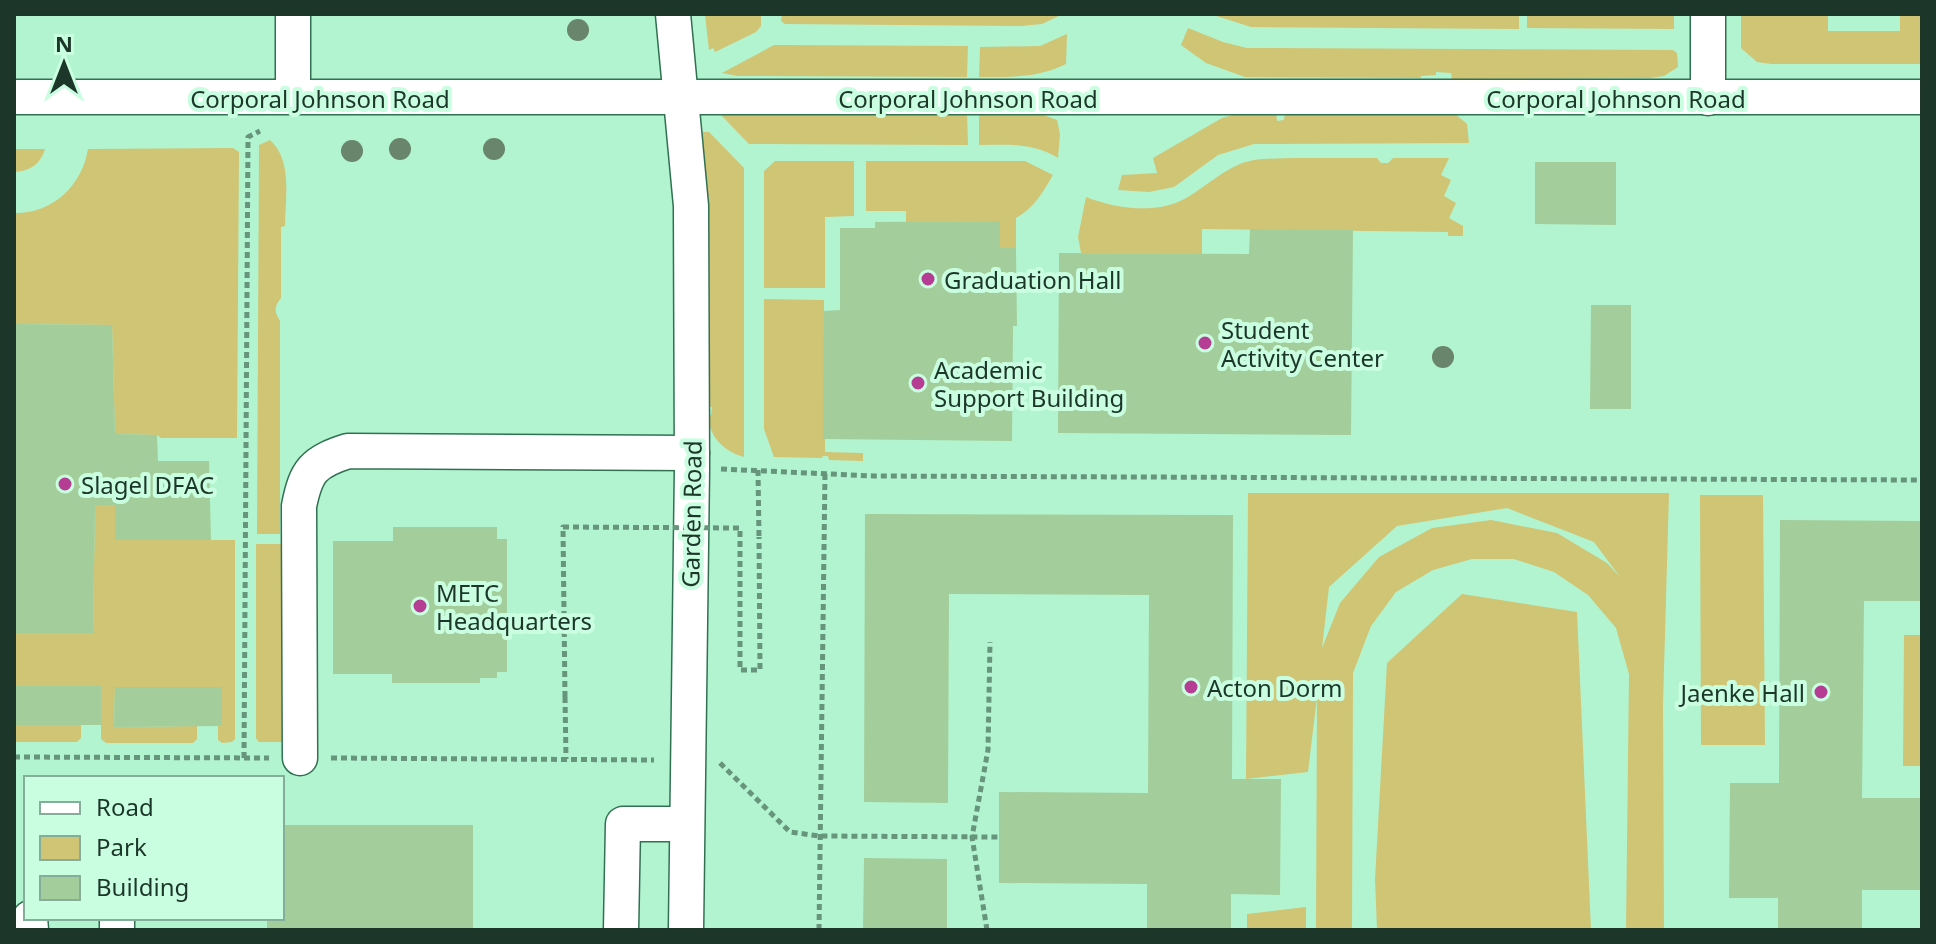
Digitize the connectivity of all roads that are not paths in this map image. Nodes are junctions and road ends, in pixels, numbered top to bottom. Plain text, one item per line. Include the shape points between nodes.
1 (293, 14) edge
2 (673, 14) edge
3 (1708, 14) edge
4 (14, 97) edge
5 (293, 97) junction
6 (1922, 97) edge
7 (680, 98) junction
8 (1708, 98) junction
9 (692, 461) junction
10 (300, 758) dead end
11 (686, 824) junction
12 (621, 930) edge
13 (686, 930) edge

1 - 5 street
2 - 7 street, Garden Road
3 - 8 street
4 - 5 street, Corporal Johnson Road
5 - 7 street, Corporal Johnson Road
6 - 8 street, Corporal Johnson Road
7 - 8 street, Corporal Johnson Road
7 - 9 street, Garden Road via 691,206
9 - 10 street via 348,451 312,468 299,506
9 - 11 street, Garden Road
11 - 12 street via 623,824
11 - 13 street, Garden Road

